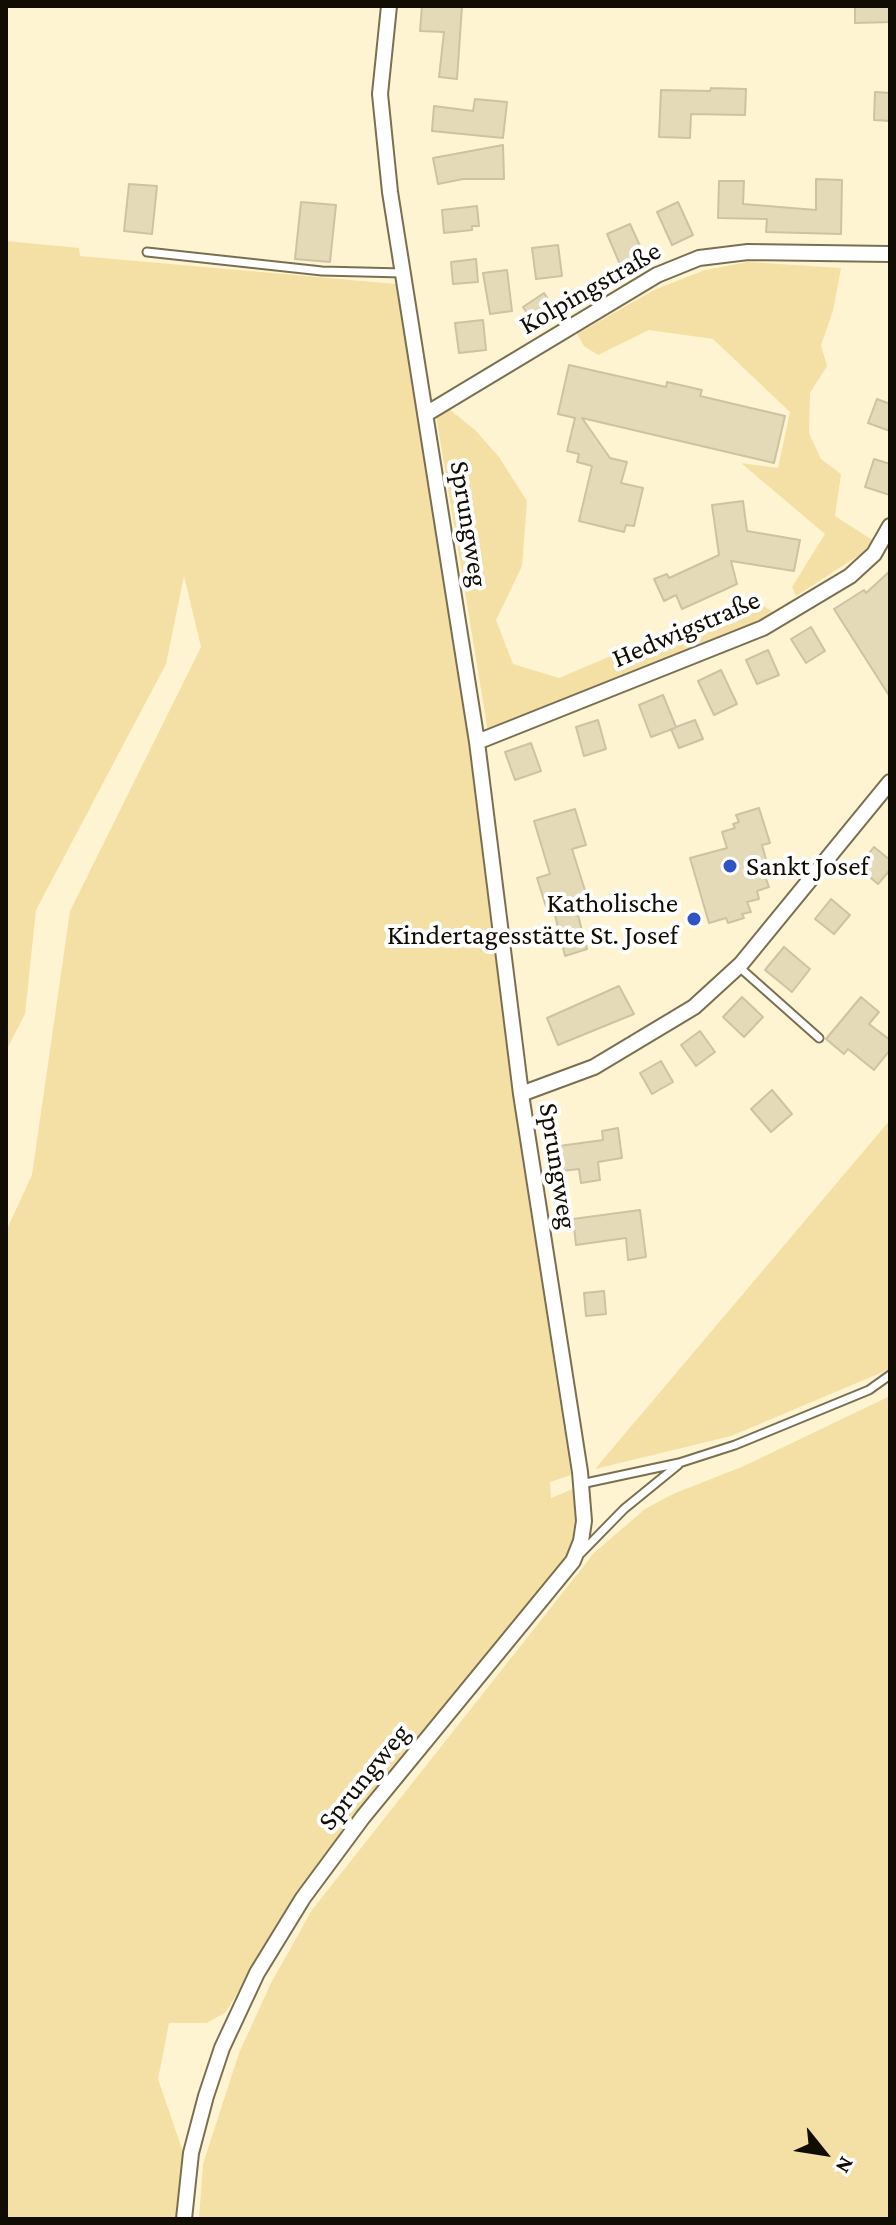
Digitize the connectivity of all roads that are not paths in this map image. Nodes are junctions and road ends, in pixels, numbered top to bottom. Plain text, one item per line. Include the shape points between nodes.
1 (389, 6) edge
2 (147, 252) dead end
3 (890, 254) edge
4 (403, 273) junction
5 (426, 414) junction
6 (890, 526) edge
7 (477, 742) junction
8 (890, 782) edge
9 (738, 966) junction
10 (819, 1038) dead end
11 (521, 1094) junction
12 (890, 1375) edge
13 (679, 1463) junction
14 (581, 1484) junction
15 (573, 1561) junction
16 (184, 2219) edge

1 - 4 street, Sprungweg via 380,94
2 - 4 lane via 322,271
3 - 5 street, Kolpingstraße via 748,252 699,258 657,275
4 - 5 street, Sprungweg
5 - 7 street, Sprungweg
6 - 7 street, Hedwigstraße via 874,554 850,576 763,628
7 - 11 street, Sprungweg
8 - 9 street
9 - 10 lane
9 - 11 street via 694,1007 594,1067
11 - 14 street, Sprungweg
12 - 13 lane via 869,1390 796,1422
13 - 14 lane
13 - 15 lane
14 - 15 street, Sprungweg via 584,1521
15 - 16 street, Sprungweg via 363,1817 303,1898 257,1973 206,2096 191,2153

